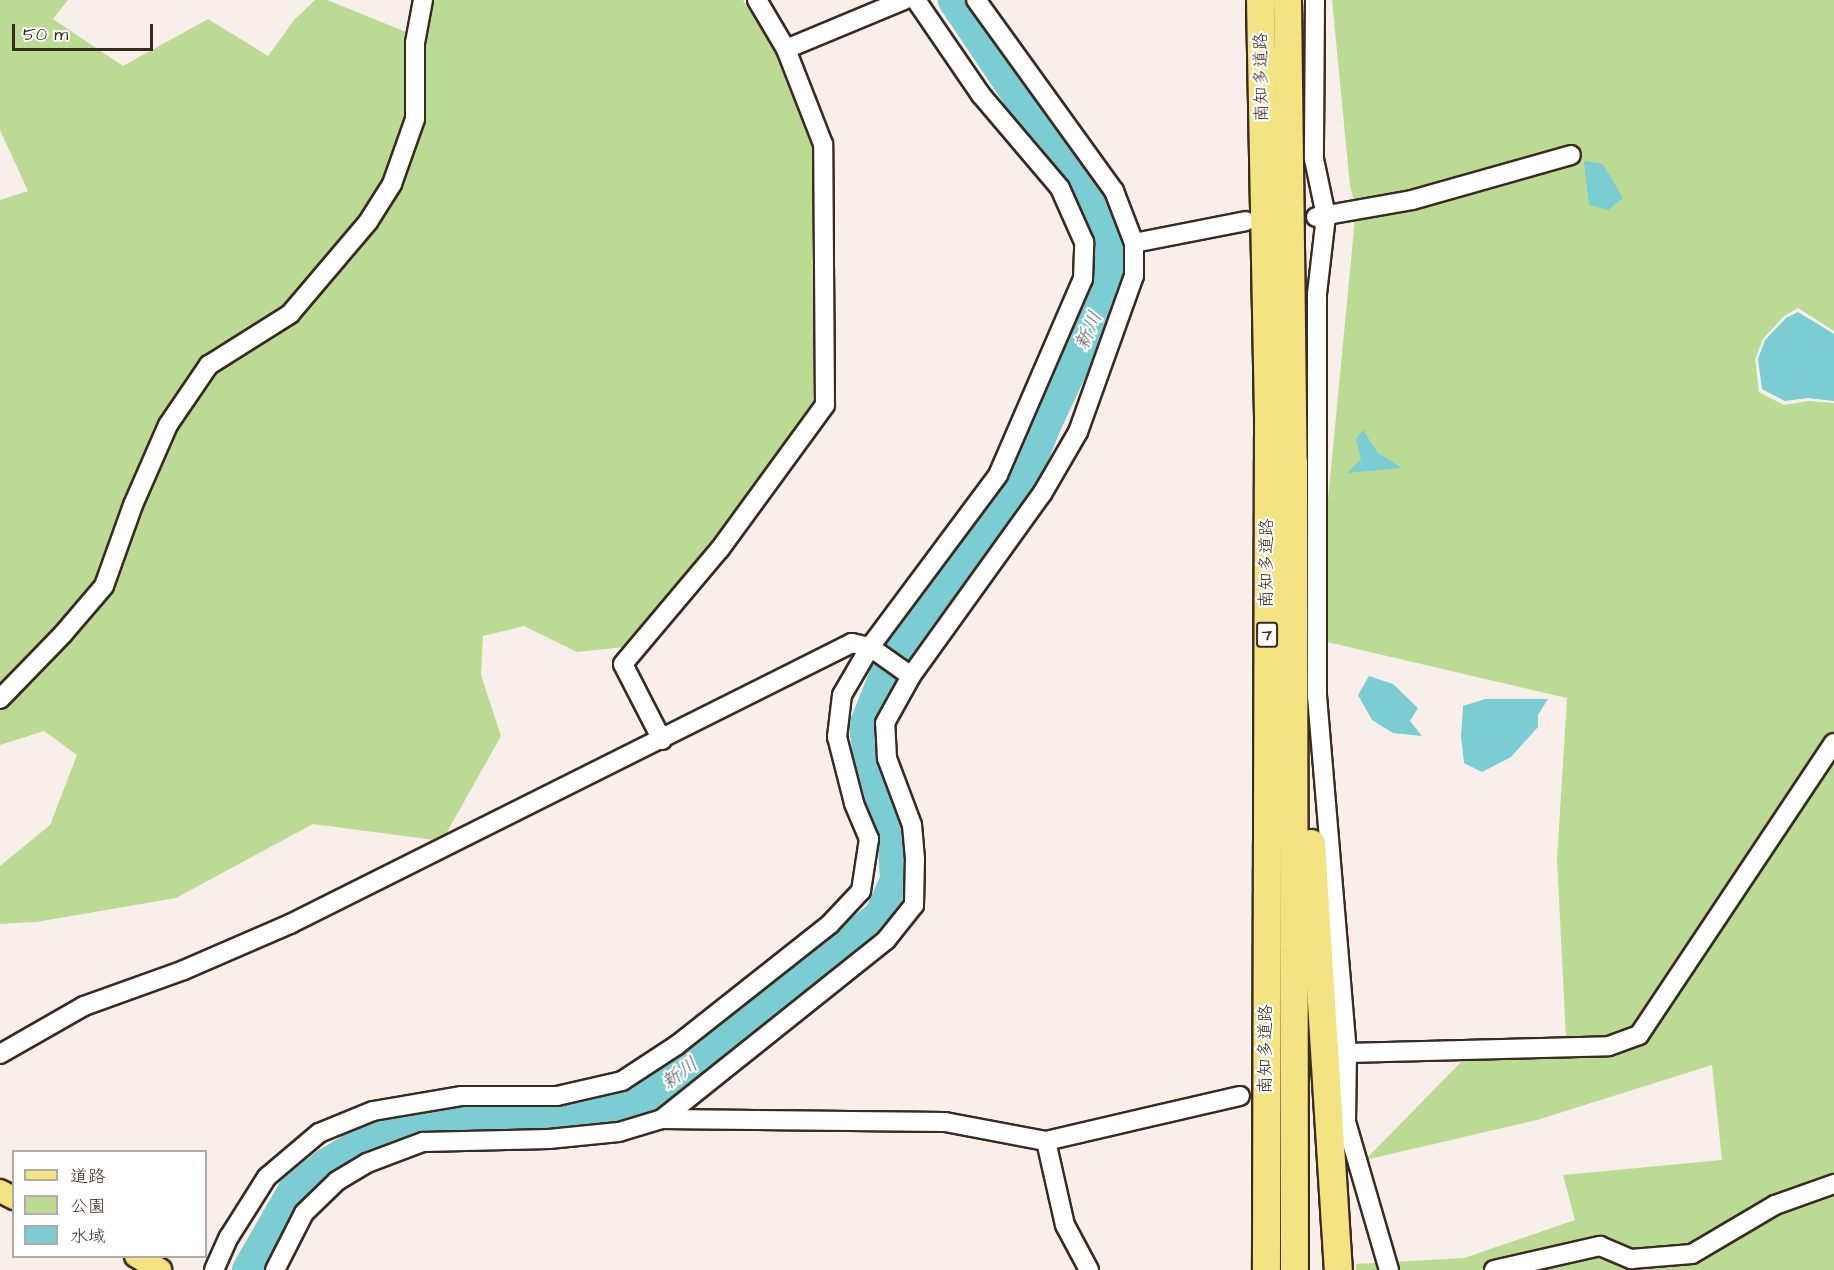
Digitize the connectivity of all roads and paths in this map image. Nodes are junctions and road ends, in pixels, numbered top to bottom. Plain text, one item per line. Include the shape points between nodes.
1 (423, 0) edge
2 (757, 0) edge
3 (904, 0) edge
4 (916, 0) edge
5 (976, 0) edge
6 (1260, 0) edge
7 (1287, 0) edge
8 (1315, 0) edge
9 (786, 49) junction
10 (1571, 155) dead end
11 (1320, 217) junction
12 (1246, 221) dead end
13 (1134, 243) junction
14 (870, 647) junction
15 (911, 676) junction
16 (0, 699) edge
17 (1293, 719) junction
18 (662, 740) junction
19 (1834, 743) edge
20 (1347, 1053) junction
21 (0, 1054) edge
22 (1240, 1095) dead end
23 (662, 1119) junction
24 (1046, 1141) junction
25 (1834, 1184) edge
26 (138, 1258) edge
27 (160, 1270) edge
28 (214, 1270) edge
29 (275, 1270) edge
30 (1089, 1270) edge
31 (1266, 1270) edge
32 (1294, 1270) edge
33 (1338, 1270) edge
34 (1389, 1270) edge
35 (1494, 1270) edge

1 - 16 street via 415,44 415,118 392,184 368,222 290,314 209,364 168,425 104,586
2 - 9 street
3 - 9 street
4 - 14 street via 981,95 1060,188 1084,242 1083,279 998,476
5 - 13 street via 1113,190
6 - 31 highway, 南知多道路 / 7 via 1268,424
7 - 17 highway, 南知多道路 / 7
8 - 11 street via 1314,159
9 - 18 street via 823,144 825,405 720,549 623,664
10 - 11 street via 1412,200
11 - 20 street via 1317,696
12 - 13 street
13 - 15 street via 1134,276 1078,432 1042,494
14 - 15 street
14 - 18 street via 852,643
14 - 28 street via 842,694 837,737 854,803 869,839 861,891 831,924 677,1045 622,1081 557,1096 461,1096 373,1111 318,1133 267,1177 229,1237
15 - 23 street via 885,723 887,758 912,825 914,905 886,940
17 - 32 highway, 南知多道路 / 7
17 - 33 highway via 1302,735
18 - 21 street via 290,924 184,970 84,1006
19 - 20 street via 1639,1035 1609,1046
20 - 34 street via 1346,1122
22 - 24 street
23 - 24 street via 945,1122
23 - 29 street via 619,1132 549,1139 423,1142 367,1163 337,1181 304,1213
24 - 30 street via 1065,1225
25 - 35 street via 1775,1205 1692,1254 1631,1259 1600,1246
26 - 27 main road

